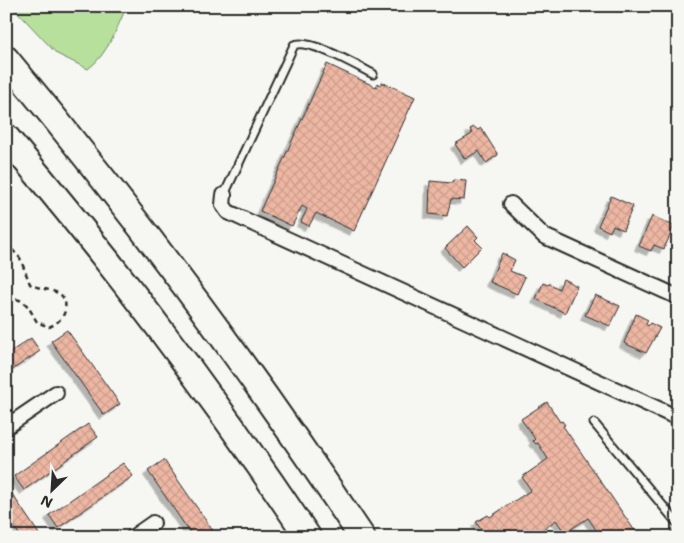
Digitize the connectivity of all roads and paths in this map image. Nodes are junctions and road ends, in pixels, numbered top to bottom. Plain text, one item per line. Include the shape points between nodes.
1 (6, 59) edge
2 (374, 74) dead end
3 (6, 137) edge
4 (224, 194) joint
5 (511, 204) dead end
6 (6, 243) edge
7 (678, 297) edge
8 (6, 301) edge
9 (56, 393) dead end
10 (678, 418) edge
11 (594, 423) dead end
12 (6, 427) edge
13 (153, 523) dead end
14 (678, 524) edge
15 (678, 533) edge
16 (133, 537) edge
17 (308, 537) edge
18 (362, 537) edge
19 (672, 537) edge

1 - 18 highway via 109,185 211,321
2 - 4 lane via 313,46 301,42 294,45
3 - 17 highway via 152,319
4 - 10 street via 223,204 228,212
5 - 7 street via 544,236
6 - 8 path via 20,258 30,284 59,293 65,308 62,318 48,327 37,322 24,301
9 - 12 street
11 - 14 lane
13 - 16 street
15 - 19 lane

